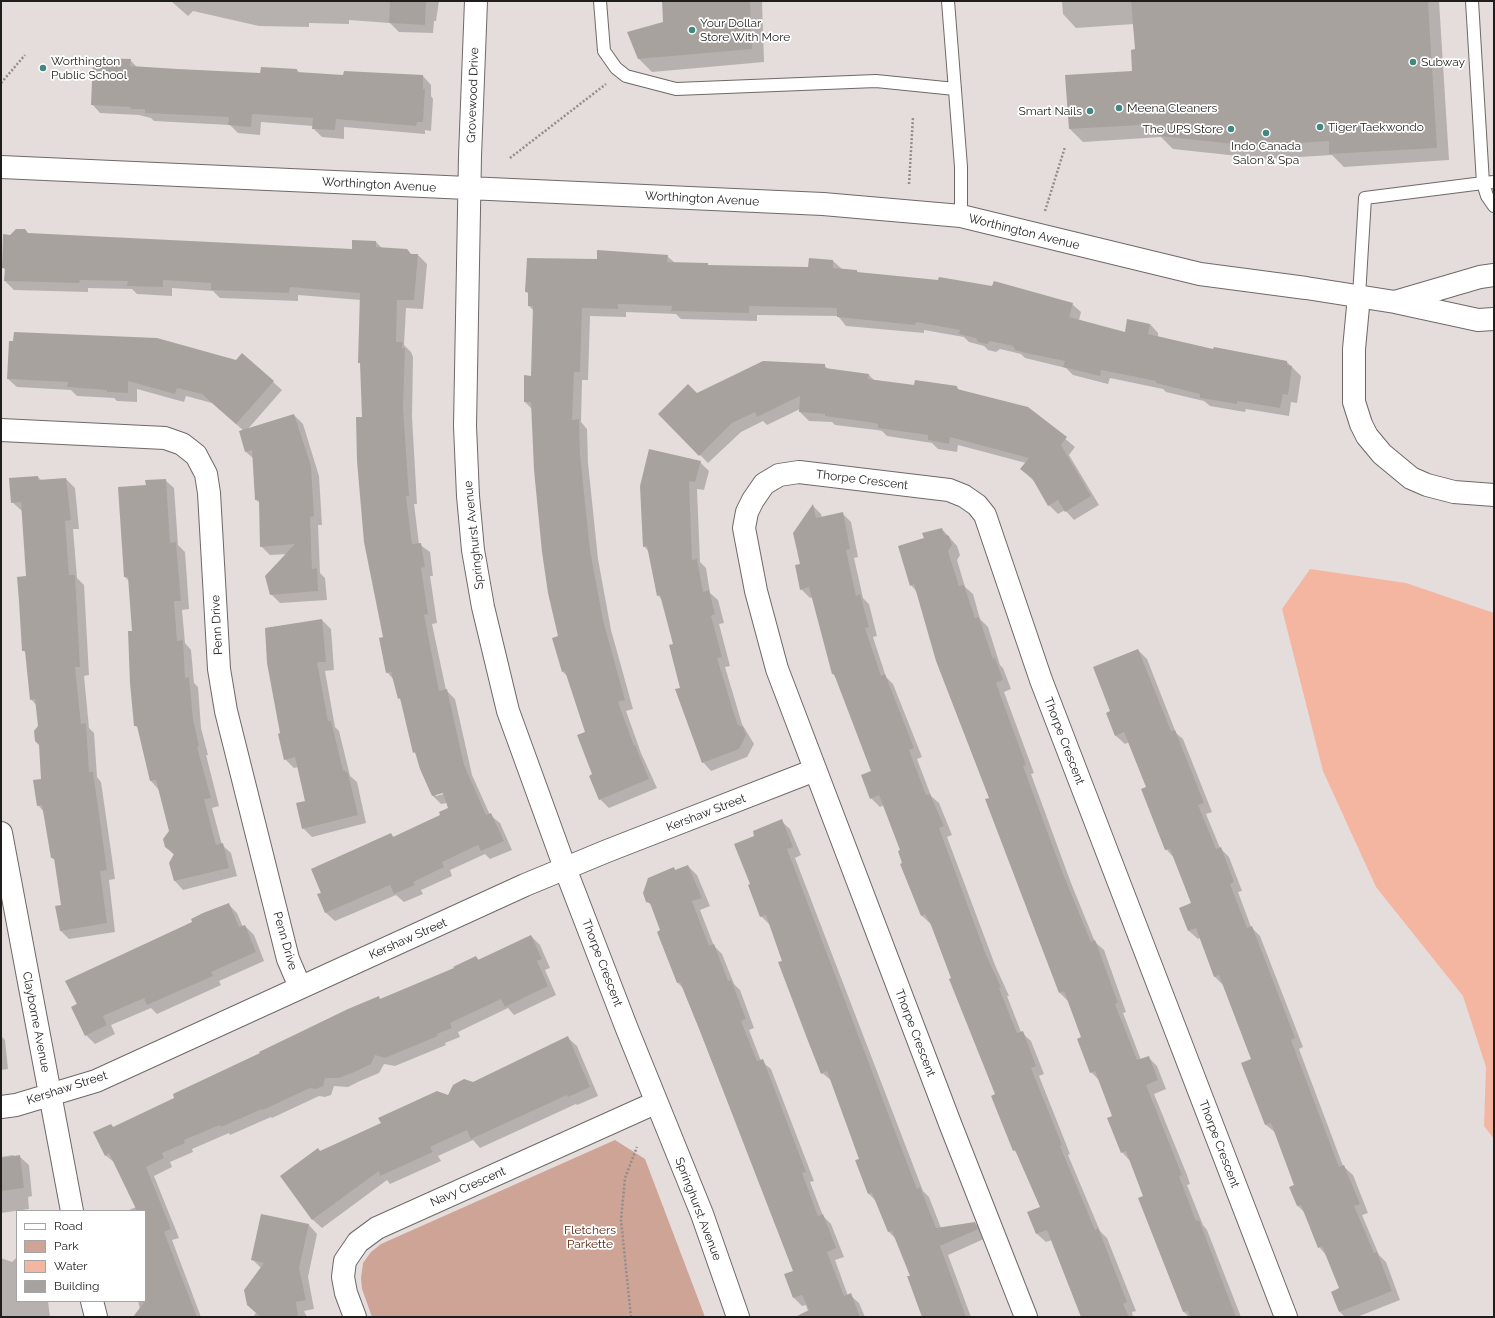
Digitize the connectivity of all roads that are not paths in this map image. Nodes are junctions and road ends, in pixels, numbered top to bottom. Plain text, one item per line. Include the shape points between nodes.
1 (476, 1) edge
2 (600, 1) edge
3 (948, 1) edge
4 (1472, 1) edge
5 (955, 89) junction
6 (1, 167) edge
7 (1489, 183) edge
8 (470, 189) junction
9 (1494, 206) edge
10 (961, 216) junction
11 (1494, 275) edge
12 (1359, 296) junction
13 (1395, 302) junction
14 (1494, 319) edge
15 (1, 430) edge
16 (1494, 495) edge
17 (815, 770) junction
18 (1, 833) edge
19 (565, 868) junction
20 (300, 987) junction
21 (50, 1094) junction
22 (655, 1103) junction
23 (1, 1107) edge
24 (72, 1210) edge
25 (92, 1302) edge
26 (96, 1317) edge
27 (355, 1317) edge
28 (738, 1317) edge
29 (1026, 1317) edge
30 (1286, 1317) edge

1 - 8 street, Grovewood Drive
2 - 5 lane via 604,51 616,68 626,76 676,89 876,82
3 - 5 lane
4 - 7 lane
5 - 10 lane via 962,167
6 - 8 street, Worthington Avenue
7 - 9 lane via 1487,196
7 - 12 lane via 1365,198
8 - 10 street, Worthington Avenue via 823,204
8 - 19 street, Springhurst Avenue via 466,426 473,550 483,608 508,711
10 - 12 street, Worthington Avenue via 1200,274
11 - 13 street, Worthington Avenue
12 - 13 street, Worthington Avenue
12 - 16 street via 1354,349 1354,402 1367,436 1382,454 1411,478 1454,492
13 - 14 street, Worthington Avenue via 1478,320
15 - 20 street, Penn Drive via 165,438 182,444 196,455 206,474 209,493 220,669 226,711 288,959
17 - 19 street, Kershaw Street
17 - 29 street, Thorpe Crescent
17 - 30 street, Thorpe Crescent via 777,669 756,591 744,528 746,512 764,484 778,475 799,472 949,490 964,496 977,505 985,515 1044,688
18 - 21 street, Clayborne Avenue
19 - 20 street, Kershaw Street
19 - 22 street, Thorpe Crescent
20 - 21 street, Kershaw Street via 96,1081
21 - 23 street, Kershaw Street
21 - 24 street, Clayborne Avenue
22 - 27 street, Navy Crescent via 377,1228 358,1242 345,1260 343,1277
22 - 28 street, Springhurst Avenue via 702,1214
25 - 26 street

